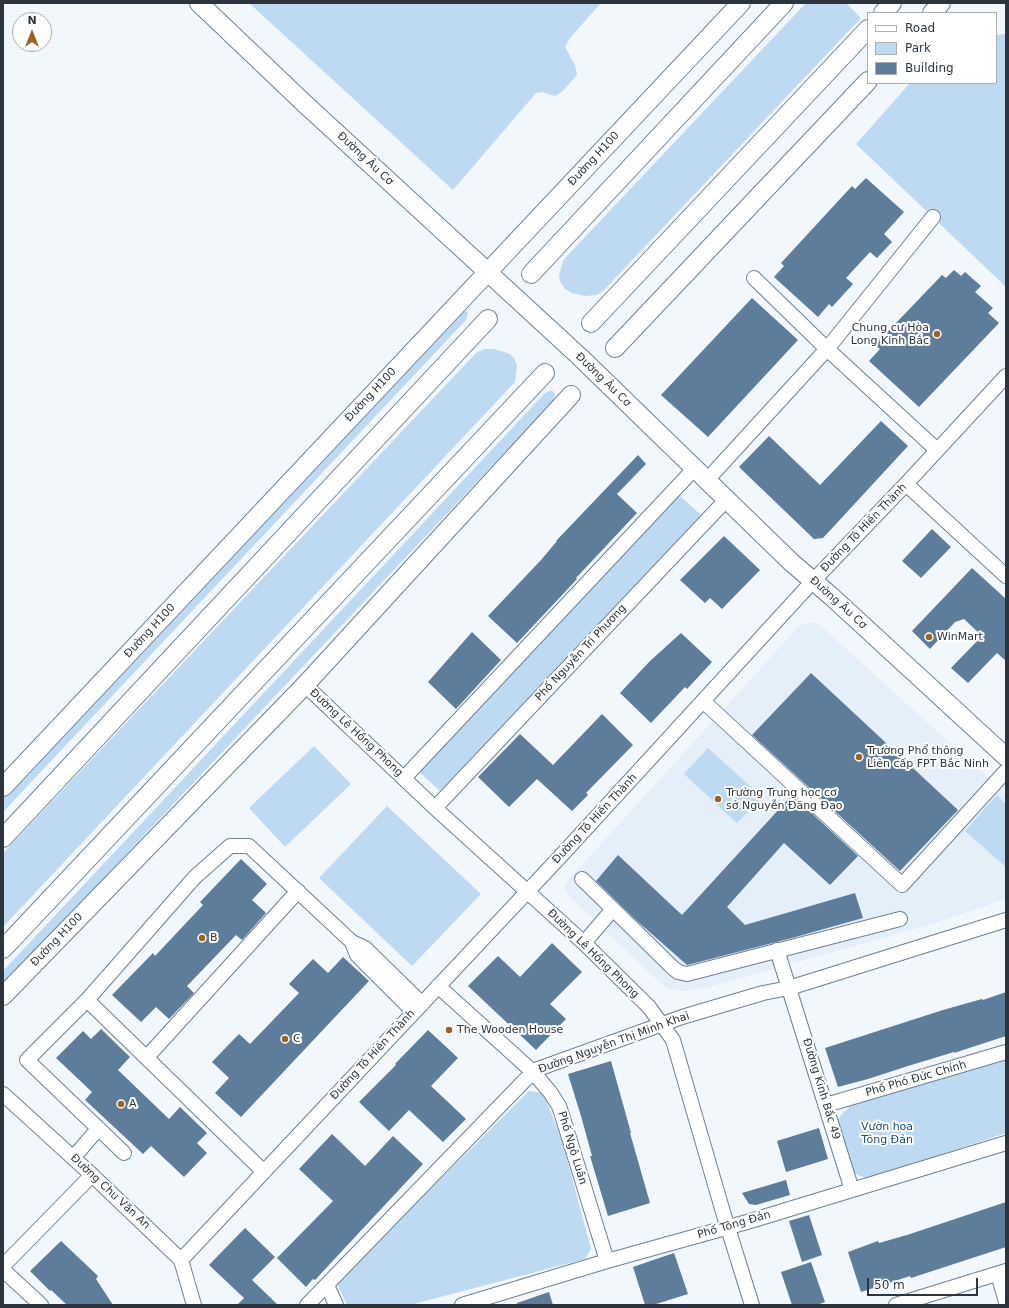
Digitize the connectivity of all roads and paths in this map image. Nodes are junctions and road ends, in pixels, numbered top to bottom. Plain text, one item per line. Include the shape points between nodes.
1 (199, 3) edge
2 (741, 3) edge
3 (784, 3) edge
4 (892, 3) edge
5 (941, 3) edge
6 (884, 12) edge
7 (933, 12) edge
8 (867, 30) edge
9 (867, 82) edge
10 (933, 217) dead end
11 (487, 271) junction
12 (531, 274) dead end
13 (754, 278) dead end
14 (488, 319) dead end
15 (591, 323) dead end
16 (616, 348) dead end
17 (827, 349) junction
18 (545, 373) dead end
19 (1006, 376) edge
20 (571, 395) dead end
21 (936, 450) junction
22 (701, 474) junction
23 (906, 484) junction
24 (727, 499) junction
25 (1005, 573) edge
26 (813, 581) junction
27 (305, 685) junction
28 (703, 701) junction
29 (1006, 757) edge
30 (1006, 771) edge
31 (404, 778) junction
32 (3, 787) edge
33 (435, 808) junction
34 (3, 838) edge
35 (582, 879) dead end
36 (298, 891) junction
37 (528, 891) junction
38 (613, 909) junction
39 (900, 919) dead end
40 (1006, 920) edge
41 (584, 943) junction
42 (3, 949) edge
43 (777, 950) junction
44 (438, 986) junction
45 (789, 988) junction
46 (3, 996) edge
47 (87, 1000) junction
48 (418, 1008) junction
49 (662, 1024) junction
50 (1006, 1052) edge
51 (147, 1057) junction
52 (533, 1072) junction
53 (3, 1094) edge
54 (826, 1106) junction
55 (98, 1129) junction
56 (1006, 1143) edge
57 (124, 1153) dead end
58 (73, 1158) junction
59 (264, 1172) junction
60 (92, 1175) junction
61 (852, 1190) junction
62 (728, 1227) junction
63 (181, 1260) junction
64 (607, 1261) junction
65 (3, 1266) edge
66 (3, 1270) edge
67 (1002, 1272) edge
68 (327, 1285) junction
69 (1006, 1302) edge
70 (41, 1305) edge
71 (194, 1305) edge
72 (307, 1305) edge
73 (336, 1305) edge
74 (462, 1305) edge
75 (752, 1305) edge
76 (896, 1305) edge

1 - 11 main road, Đường Âu Cơ via 311,110
2 - 11 main road, Đường H100
3 - 12 main road
4 - 6 main road
5 - 7 main road
8 - 15 main road
9 - 16 main road
10 - 17 street
11 - 22 main road, Đường Âu Cơ
11 - 32 main road, Đường H100
13 - 17 street
14 - 34 main road
17 - 21 street
17 - 22 street
18 - 42 main road
19 - 21 street, Đường Tô Hiến Thành
20 - 27 main road, Đường H100
21 - 23 street, Đường Tô Hiến Thành
22 - 24 main road, Đường Âu Cơ
22 - 31 street
23 - 25 street
23 - 26 street, Đường Tô Hiến Thành
24 - 26 main road, Đường Âu Cơ
24 - 33 street, Phố Nguyễn Tri Phương
26 - 28 street, Đường Tô Hiến Thành
26 - 29 main road, Đường Âu Cơ
27 - 31 street, Đường Lê Hồng Phong
27 - 46 main road, Đường H100
28 - 30 street via 902,886
28 - 37 street, Đường Tô Hiến Thành
31 - 33 street, Đường Lê Hồng Phong
33 - 37 street, Đường Lê Hồng Phong
35 - 38 street
36 - 47 street via 249,846 230,846 195,877
36 - 48 street via 352,942 365,948
36 - 51 street
37 - 41 street, Đường Lê Hồng Phong
37 - 44 street, Đường Tô Hiến Thành
38 - 41 street
38 - 43 street via 678,972 687,974
39 - 43 street
40 - 45 street, Đường Nguyễn Thị Minh Khai
41 - 49 street, Đường Lê Hồng Phong
43 - 45 street, Đường Kinh Bắc 49
44 - 48 street, Đường Tô Hiến Thành
44 - 52 street, Phố Ngô Luân
45 - 49 street, Đường Nguyễn Thị Minh Khai via 763,993
45 - 54 street, Đường Kinh Bắc 49
47 - 51 street
47 - 55 street via 27,1060
48 - 59 street, Đường Tô Hiến Thành
49 - 52 street, Đường Nguyễn Thị Minh Khai
49 - 62 street, Đường Lê Hồng Phong via 673,1040
50 - 54 street, Phố Phó Đức Chính
51 - 59 street
52 - 64 street, Phố Ngô Luân via 546,1086 560,1110
52 - 68 street, Đường Nguyễn Thị Minh Khai
53 - 58 street, Đường Chu Văn An
54 - 61 street, Đường Kinh Bắc 49
55 - 57 street
55 - 58 street
56 - 61 street, Phố Tông Đản
58 - 60 street, Đường Chu Văn An
59 - 63 street, Đường Tô Hiến Thành
60 - 63 street, Đường Chu Văn An
60 - 65 street
61 - 62 street, Phố Tông Đản
62 - 64 street, Phố Tông Đản
62 - 75 street, Đường Lê Hồng Phong
63 - 71 street
64 - 74 street, Phố Tông Đản
66 - 70 street
67 - 69 street
67 - 76 street
68 - 72 street, Đường Nguyễn Thị Minh Khai
68 - 73 street

